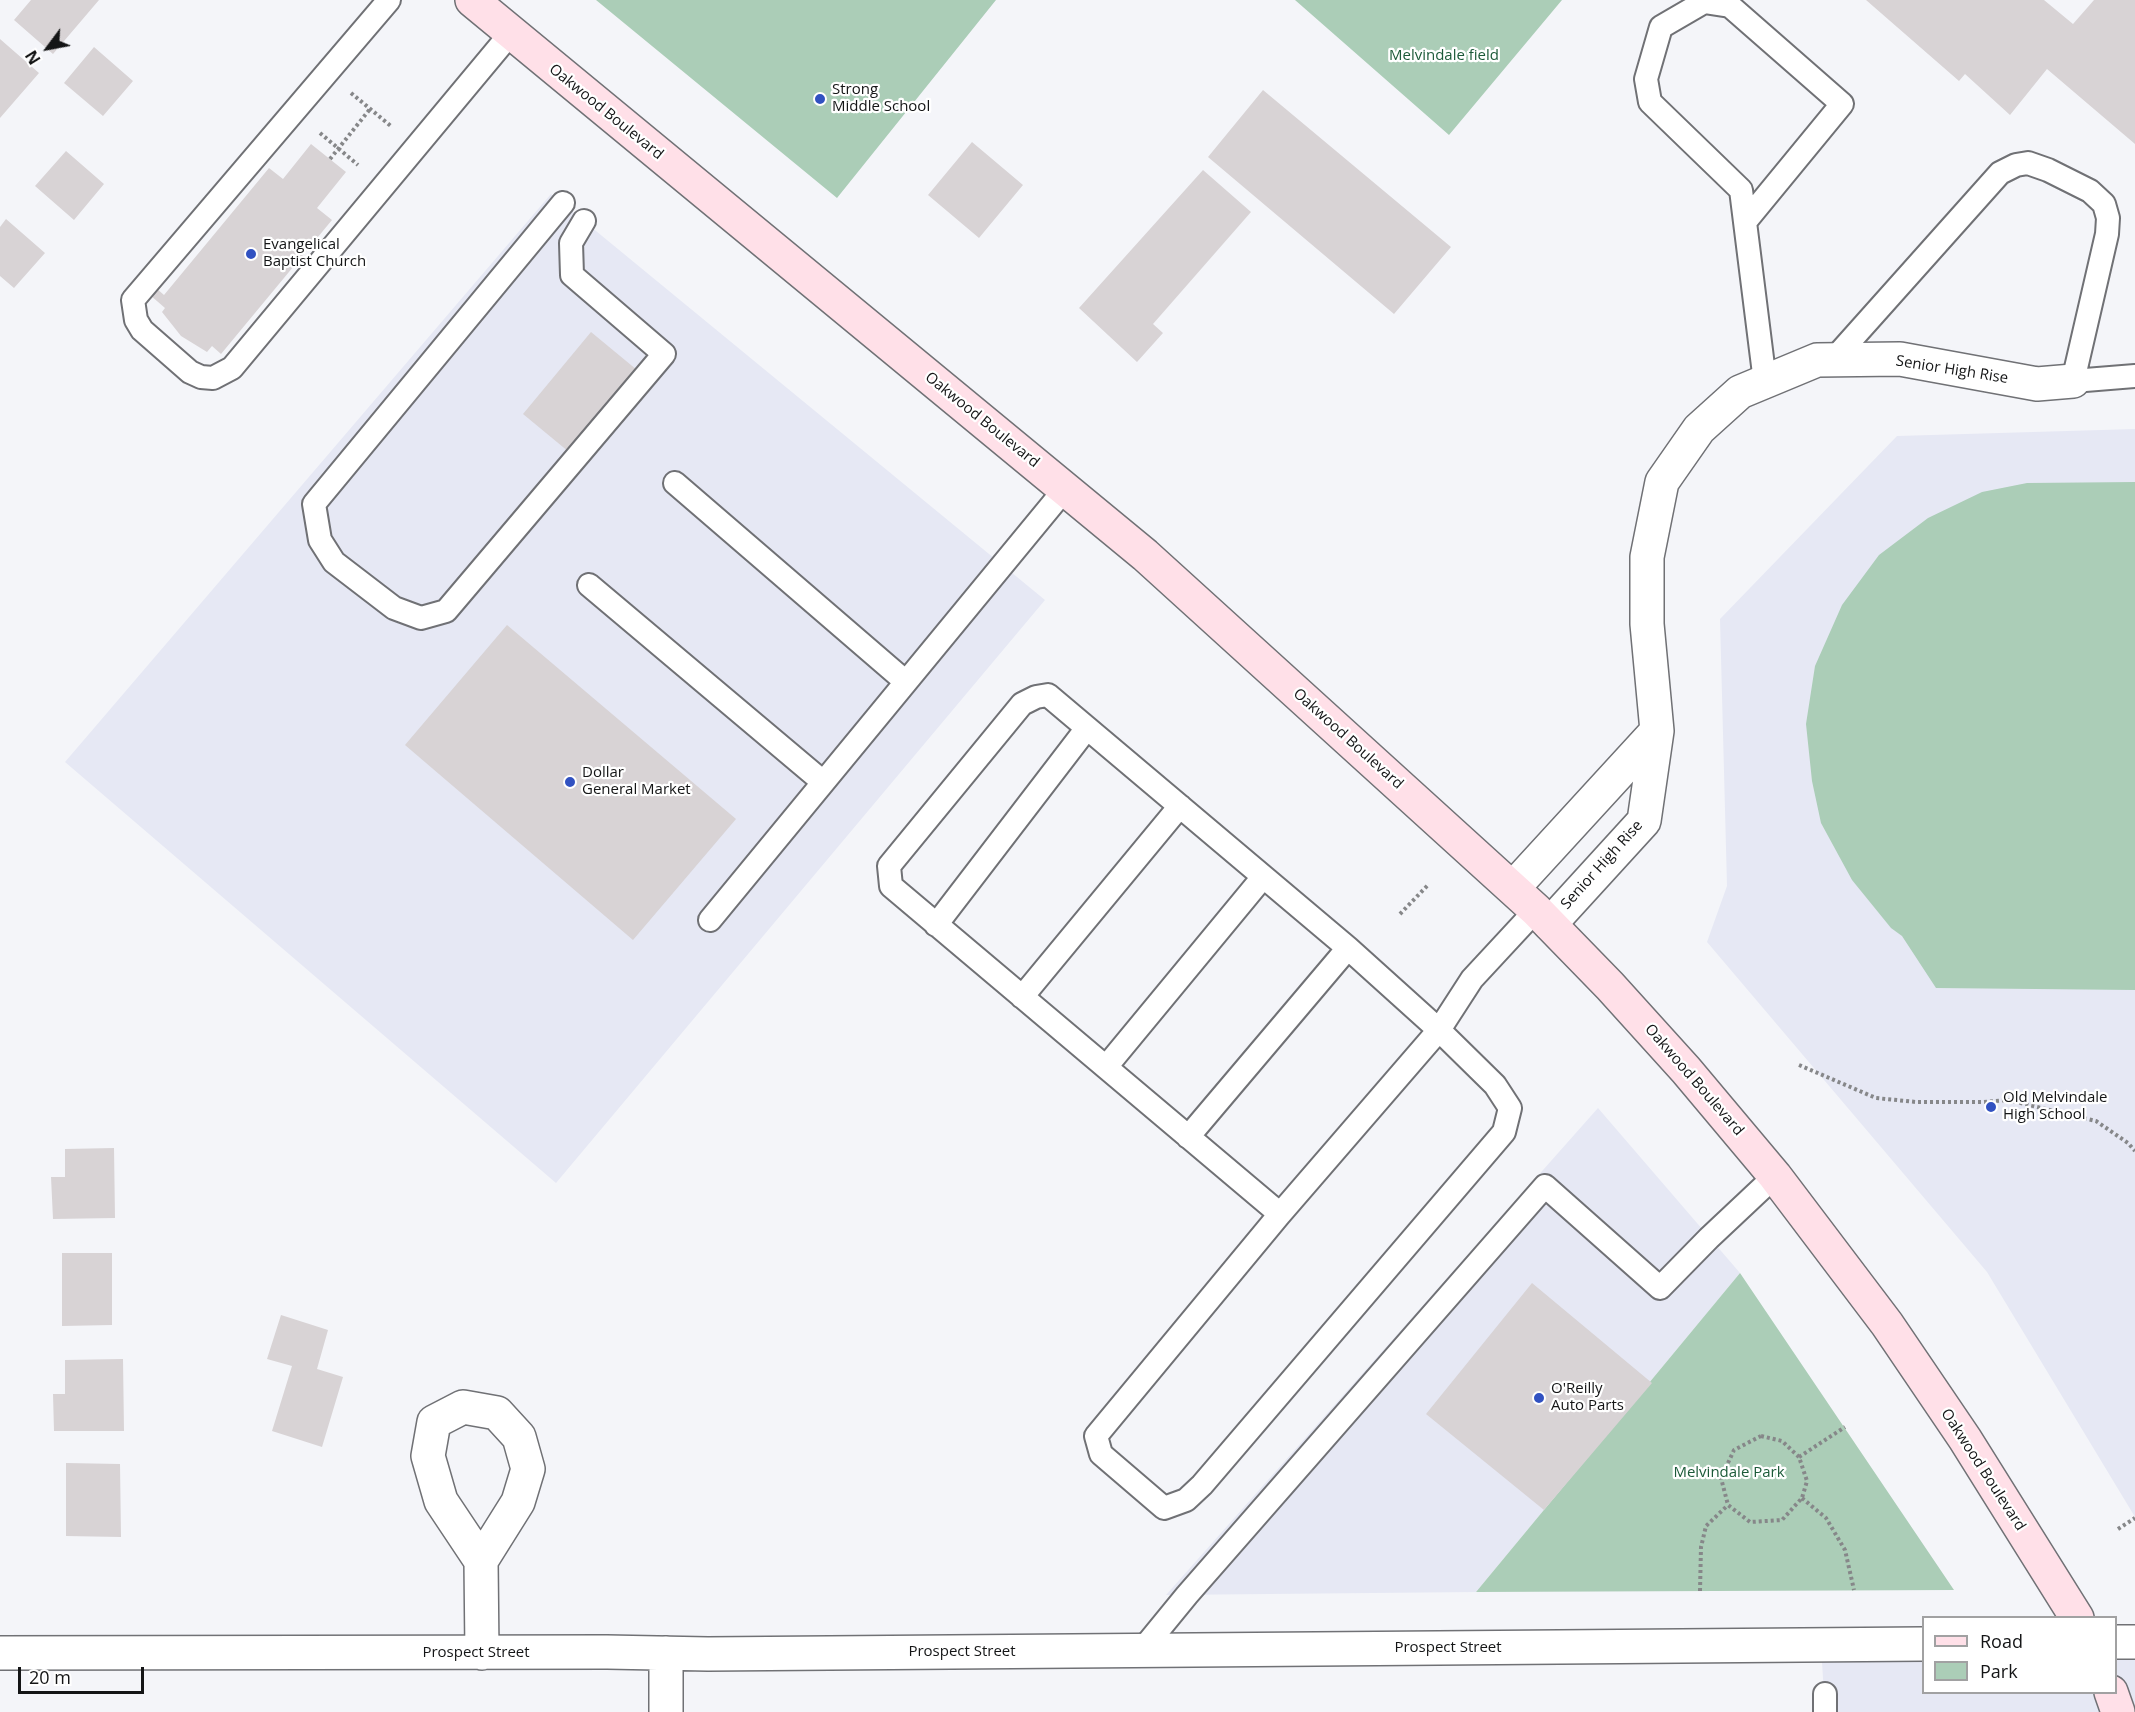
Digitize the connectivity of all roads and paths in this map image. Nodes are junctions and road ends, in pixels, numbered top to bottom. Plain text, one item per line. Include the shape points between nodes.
1 (389, 0) edge
2 (471, 0) edge
3 (511, 33) junction
4 (345, 89) dead end
5 (370, 109) junction
6 (312, 126) dead end
7 (394, 129) dead end
8 (339, 148) junction
9 (330, 159) dead end
10 (362, 168) dead end
11 (563, 203) dead end
12 (584, 221) dead end
13 (1745, 222) junction
14 (1833, 360) junction
15 (2135, 376) edge
16 (2073, 381) junction
17 (1765, 382) junction
18 (675, 483) dead end
19 (1065, 489) junction
20 (589, 585) dead end
21 (906, 682) junction
22 (1087, 728) junction
23 (1657, 731) junction
24 (823, 782) junction
25 (1180, 806) junction
26 (1263, 877) junction
27 (1428, 885) dead end
28 (1513, 888) junction
29 (1400, 914) dead end
30 (1543, 917) junction
31 (710, 920) dead end
32 (936, 925) junction
33 (1348, 948) junction
34 (1022, 997) junction
35 (1439, 1030) junction
36 (1799, 1065) dead end
37 (1106, 1067) junction
38 (1188, 1137) junction
39 (2135, 1151) edge
40 (1775, 1176) junction
41 (1280, 1214) junction
42 (1845, 1427) dead end
43 (1799, 1457) junction
44 (1802, 1498) junction
45 (1728, 1505) junction
46 (2135, 1518) edge
47 (2118, 1529) dead end
48 (481, 1561) dead end
49 (1854, 1590) dead end
50 (1700, 1592) dead end
51 (2076, 1616) edge
52 (2117, 1642) edge
53 (2135, 1642) edge
54 (1922, 1644) edge
55 (1142, 1650) junction
56 (0, 1653) edge
57 (482, 1653) junction
58 (666, 1653) junction
59 (2112, 1694) edge
60 (666, 1712) edge
61 (2118, 1712) edge

1 - 3 lane via 133,300 142,330 190,372 213,378 232,368
2 - 3 main road, Oakwood Boulevard
3 - 19 main road, Oakwood Boulevard
4 - 5 path
5 - 7 path
5 - 8 path
6 - 8 path
8 - 9 path
8 - 10 path
11 - 12 lane via 314,504 320,540 334,562 394,608 421,618 446,611 664,354 572,274 571,243
13 - 13 lane via 1741,190 1650,102 1646,79 1661,27 1704,2 1730,6 1842,104
13 - 17 lane
14 - 16 street, Senior High Rise via 1900,360 2037,384
14 - 16 lane via 2000,173 2028,163 2090,191 2104,204 2108,218
14 - 17 street, Senior High Rise via 1817,360
15 - 16 lane
17 - 23 street, Senior High Rise via 1740,392 1699,429 1662,482 1647,557 1647,624
18 - 21 lane
19 - 21 lane
19 - 28 main road, Oakwood Boulevard via 1144,555
20 - 24 lane
21 - 24 lane
22 - 25 lane
22 - 32 lane
22 - 32 lane via 1048,695 1022,704 889,866 891,886
23 - 28 street
23 - 30 street, Senior High Rise via 1644,821
24 - 31 lane
25 - 26 lane
25 - 34 lane
26 - 33 lane
26 - 37 lane
27 - 29 path
28 - 30 main road, Oakwood Boulevard
30 - 35 lane via 1472,979
30 - 40 main road, Oakwood Boulevard via 1686,1070
32 - 34 lane
33 - 35 lane
33 - 38 lane
34 - 37 lane
35 - 41 lane
35 - 41 lane via 1495,1084 1510,1108 1504,1132 1202,1485 1186,1500 1164,1508 1101,1454 1096,1436
36 - 39 path via 1876,1098 1916,1102 2008,1100 2096,1121
37 - 38 lane
38 - 41 lane
40 - 51 main road, Oakwood Boulevard via 1894,1333
40 - 55 lane via 1660,1288 1545,1186
42 - 43 path
43 - 44 path via 1807,1481
43 - 45 path via 1782,1441 1761,1436 1734,1450 1721,1478
44 - 45 path via 1782,1520 1750,1522
44 - 49 path via 1826,1518 1845,1550
45 - 50 path via 1706,1526 1701,1547
46 - 47 path
48 - 57 street
52 - 53 street
54 - 55 street, Prospect Street
55 - 58 street, Prospect Street
56 - 57 street, Prospect Street
57 - 58 street, Prospect Street
58 - 60 street
59 - 61 main road

